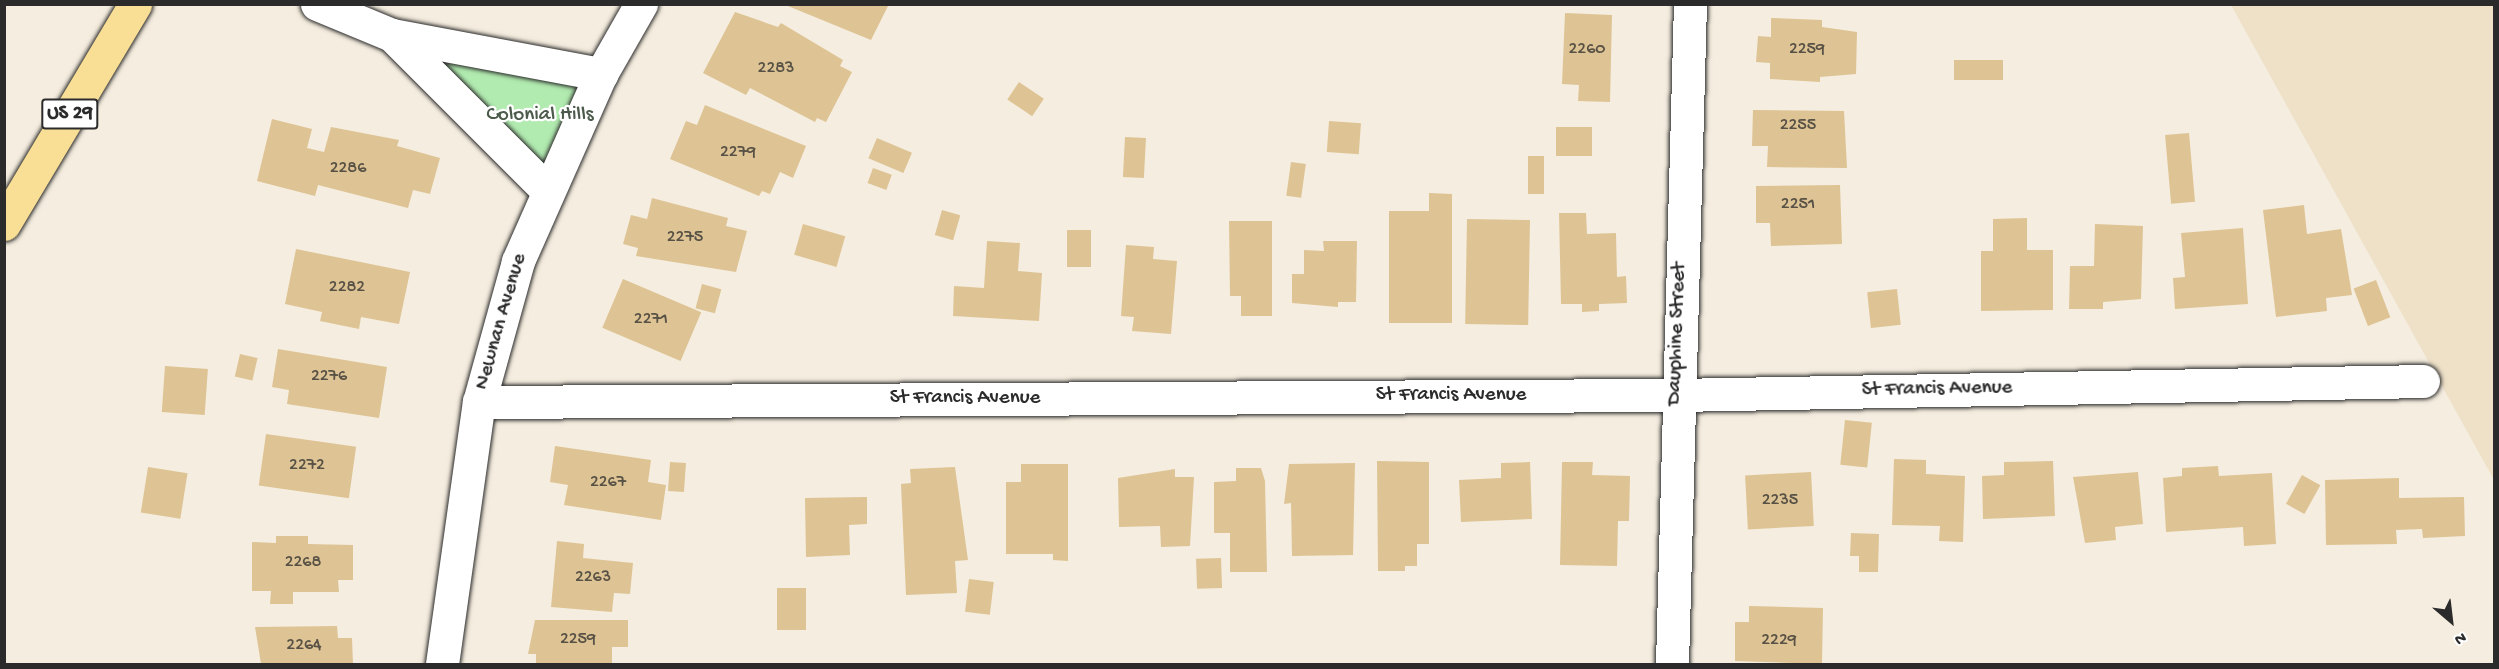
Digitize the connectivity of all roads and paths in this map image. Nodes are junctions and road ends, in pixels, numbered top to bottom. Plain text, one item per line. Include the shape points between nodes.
1 (135, 4) edge
2 (317, 4) edge
3 (641, 4) edge
4 (1690, 4) edge
5 (392, 35) junction
6 (601, 74) junction
7 (548, 191) junction
8 (4, 224) edge
9 (2423, 381) dead end
10 (1676, 395) junction
11 (479, 402) junction
12 (442, 664) edge
13 (1672, 664) edge

1 - 8 main road, US 29
2 - 5 street
3 - 6 street, Newnan Avenue
4 - 10 street, Dauphine Street
5 - 6 street
5 - 7 street
6 - 7 street, Newnan Avenue
7 - 11 street, Newnan Avenue via 518,261
9 - 10 street, St Francis Avenue
10 - 11 street, St Francis Avenue
10 - 13 street, Dauphine Street
11 - 12 street, Newnan Avenue

